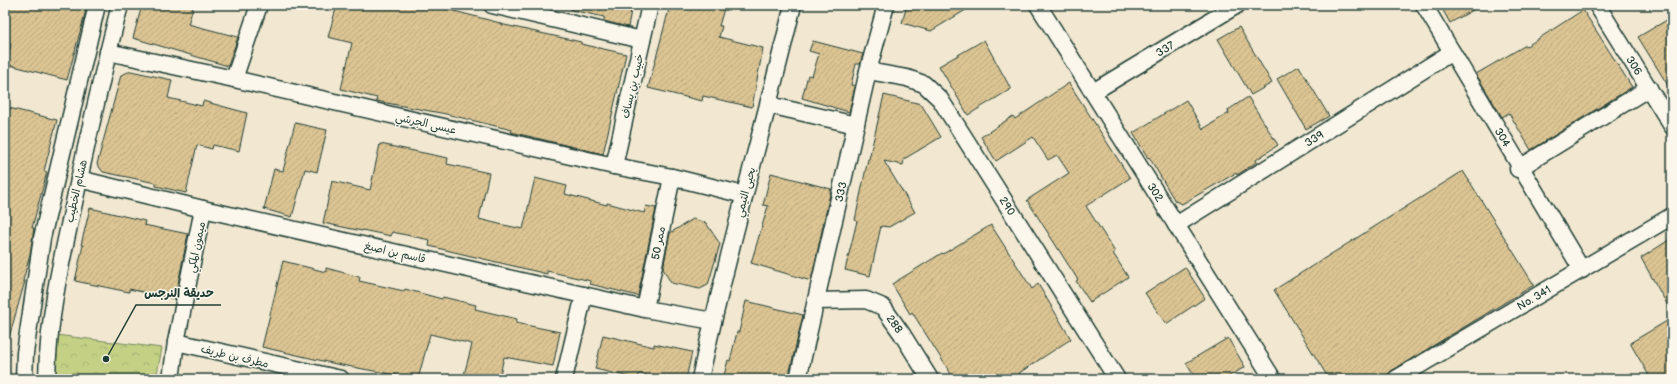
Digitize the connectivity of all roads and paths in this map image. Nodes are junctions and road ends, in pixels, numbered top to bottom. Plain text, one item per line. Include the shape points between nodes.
1 (97, 5) edge
2 (120, 5) edge
3 (259, 5) edge
4 (492, 5) edge
5 (650, 5) edge
6 (793, 5) edge
7 (886, 5) edge
8 (1038, 5) edge
9 (1237, 5) edge
10 (1424, 5) edge
11 (1597, 5) edge
12 (642, 40) junction
13 (108, 52) junction
14 (1452, 52) junction
15 (868, 71) junction
16 (234, 79) junction
17 (1649, 88) junction
18 (1093, 92) junction
19 (769, 105) junction
20 (856, 126) junction
21 (1672, 126) edge
22 (614, 166) junction
23 (1520, 168) junction
24 (672, 177) junction
25 (79, 179) junction
26 (744, 194) junction
27 (204, 209) junction
28 (1672, 216) edge
29 (1176, 224) junction
30 (1582, 270) junction
31 (584, 295) junction
32 (816, 301) junction
33 (645, 309) junction
34 (713, 322) junction
35 (176, 342) junction
36 (306, 375) edge
37 (24, 379) edge
38 (47, 379) edge
39 (171, 379) edge
40 (341, 379) edge
41 (564, 379) edge
42 (700, 379) edge
43 (798, 379) edge
44 (930, 379) edge
45 (1117, 379) edge
46 (1273, 379) edge
47 (1396, 379) edge

1 - 37 street, هشام الخطيب via 42,238 25,353
2 - 13 street, هشام الخطيب
3 - 16 street
4 - 12 street
5 - 12 street, خبيب بن يساف
6 - 19 street, يحيى التيمي
7 - 15 street, 333
8 - 18 street, 302
9 - 18 street, 337
10 - 14 street, 304
11 - 17 street, 306
12 - 22 street, خبيب بن يساف
13 - 16 street, عيسى الجرشي
13 - 25 street, هشام الخطيب
14 - 23 street, 304
14 - 29 street, 339
15 - 20 street, 333
15 - 45 street, 290 via 907,78 924,84 940,99
16 - 22 street, عيسى الجرشي
17 - 21 street, 306
17 - 23 street
18 - 29 street, 302
19 - 20 street
19 - 26 street, يحيى التيمي
20 - 32 street, 333
22 - 24 street, عيسى الجرشي
23 - 30 street, 304
24 - 26 street, عيسى الجرشي
24 - 33 street, ممر 50
25 - 27 street, قاسم بن اصبغ
25 - 38 street, هشام الخطيب via 54,290 47,350
26 - 34 street, يحيى التيمي
27 - 31 street, قاسم بن اصبغ
27 - 35 street, ميمون المكي
28 - 30 street, No. 341
29 - 46 street, 302
30 - 47 street, No. 341
31 - 33 street, قاسم بن اصبغ
31 - 41 street
32 - 43 street, 333
32 - 44 street, 288 via 866,300 883,307
33 - 34 street, قاسم بن اصبغ
34 - 42 street, يحيى التيمي
35 - 36 street, مطرف بن طريف
35 - 39 street, ميمون المكي
36 - 40 street, مطرف بن طريف

